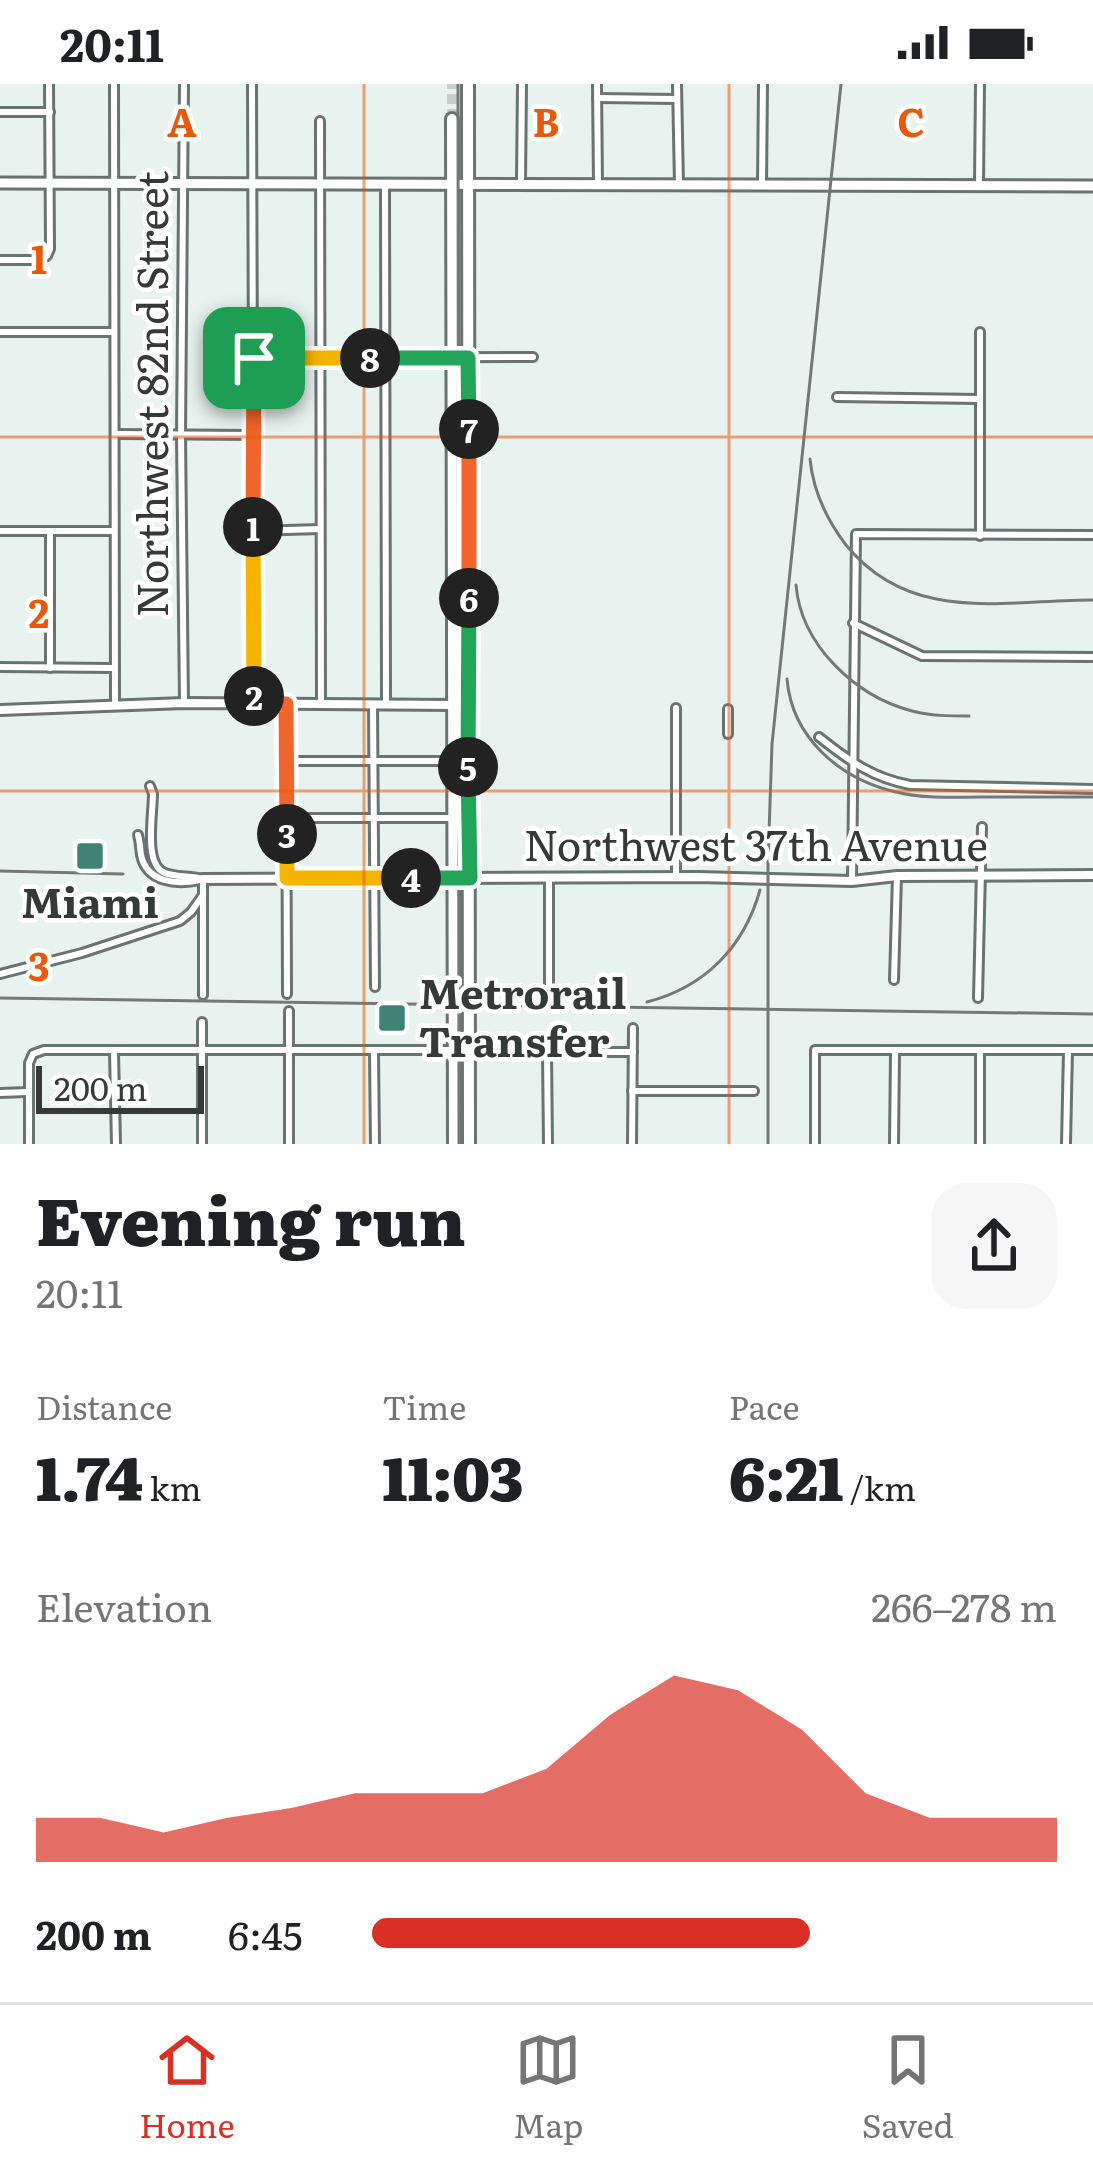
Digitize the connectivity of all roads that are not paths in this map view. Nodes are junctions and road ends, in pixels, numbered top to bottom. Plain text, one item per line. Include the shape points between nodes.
1 (50, 84) edge
2 (114, 84) edge
3 (184, 84) edge
4 (252, 84) edge
5 (468, 84) edge
6 (522, 84) edge
7 (597, 84) edge
8 (677, 84) edge
9 (763, 84) edge
10 (980, 84) edge
11 (597, 98) junction
12 (677, 99) junction
13 (0, 112) edge
14 (50, 112) junction
15 (452, 118) tunnel mouth
16 (320, 122) dead end
17 (0, 183) edge
18 (49, 184) junction
19 (114, 184) junction
20 (184, 184) junction
21 (385, 184) junction
22 (452, 184) junction
23 (466, 184) junction
24 (598, 184) junction
25 (762, 184) junction
26 (253, 185) junction
27 (319, 185) junction
28 (521, 185) junction
29 (679, 185) junction
30 (979, 185) junction
31 (1093, 186) edge
32 (0, 260) edge
33 (0, 332) edge
34 (113, 332) junction
35 (980, 332) dead end
36 (533, 357) dead end
37 (254, 358) junction
38 (320, 358) junction
39 (386, 358) junction
40 (454, 358) junction
41 (468, 358) junction
42 (837, 397) dead end
43 (979, 399) junction
44 (115, 434) junction
45 (181, 435) junction
46 (253, 435) junction
47 (320, 529) junction
48 (0, 531) edge
49 (50, 531) junction
50 (114, 531) junction
51 (253, 531) junction
52 (1093, 535) edge
53 (980, 536) junction
54 (853, 622) junction
55 (1093, 657) edge
56 (0, 667) edge
57 (50, 668) junction
58 (113, 668) junction
59 (184, 703) junction
60 (254, 703) junction
61 (286, 704) junction
62 (321, 704) junction
63 (373, 704) junction
64 (386, 704) junction
65 (454, 705) junction
66 (116, 707) junction
67 (676, 708) dead end
68 (0, 710) edge
69 (728, 710) dead end
70 (728, 734) dead end
71 (819, 737) dead end
72 (287, 761) junction
73 (374, 761) junction
74 (454, 761) junction
75 (855, 766) junction
76 (150, 786) dead end
77 (1093, 789) edge
78 (287, 818) junction
79 (454, 818) junction
80 (374, 819) junction
81 (982, 827) dead end
82 (138, 835) dead end
83 (415, 859) dead end
84 (1093, 875) edge
85 (897, 876) junction
86 (980, 876) junction
87 (676, 877) junction
88 (203, 878) junction
89 (287, 878) junction
90 (374, 878) junction
91 (414, 878) junction
92 (454, 878) junction
93 (470, 878) junction
94 (549, 878) junction
95 (852, 881) junction
96 (203, 895) junction
97 (0, 974) edge
98 (894, 980) dead end
99 (375, 987) dead end
100 (549, 990) dead end
101 (287, 994) dead end
102 (202, 995) dead end
103 (978, 998) dead end
104 (289, 1011) dead end
105 (202, 1022) dead end
106 (633, 1028) dead end
107 (114, 1050) junction
108 (202, 1050) junction
109 (454, 1050) junction
110 (547, 1050) junction
111 (895, 1050) junction
112 (1067, 1050) junction
113 (1093, 1050) edge
114 (374, 1051) junction
115 (980, 1051) junction
116 (289, 1052) junction
117 (469, 1052) junction
118 (633, 1052) junction
119 (632, 1090) junction
120 (754, 1091) dead end
121 (0, 1093) edge
122 (28, 1093) junction
123 (454, 1118) junction
124 (469, 1118) junction
125 (29, 1144) edge
126 (116, 1144) edge
127 (202, 1144) edge
128 (289, 1144) edge
129 (375, 1144) edge
130 (454, 1144) edge
131 (469, 1144) edge
132 (548, 1144) edge
133 (632, 1144) edge
134 (815, 1144) edge
135 (894, 1144) edge
136 (980, 1144) edge
137 (1066, 1144) edge

1 - 14 street
2 - 19 street
3 - 20 street, Northwest 82nd Street
4 - 26 street
5 - 23 main road
6 - 28 street
7 - 11 street
8 - 12 street
9 - 25 street
10 - 30 street
11 - 12 street
11 - 24 street
12 - 29 street
13 - 14 street
14 - 18 street
15 - 22 main road
16 - 27 street
17 - 18 main road
18 - 19 main road
18 - 32 street via 47,256
19 - 20 main road
19 - 34 street
20 - 26 main road
20 - 45 street, Northwest 82nd Street
21 - 22 main road
21 - 27 main road
21 - 39 street
22 - 23 main road
22 - 40 main road
23 - 28 main road
23 - 41 main road
24 - 28 main road
24 - 29 main road
25 - 29 main road
25 - 30 main road
26 - 27 main road
26 - 37 street
27 - 38 street
30 - 31 main road
33 - 34 street
34 - 44 street
35 - 43 street
36 - 41 street
37 - 38 street
37 - 46 street
38 - 39 street
38 - 47 street
39 - 40 street
39 - 64 street
40 - 41 street
40 - 65 main road
41 - 93 main road
42 - 43 street
43 - 53 street
44 - 45 street
44 - 50 street
45 - 46 street
45 - 59 street, Northwest 82nd Street
46 - 51 street
47 - 51 street
47 - 62 street
48 - 49 street
49 - 50 street
49 - 57 street
50 - 58 street
51 - 60 street
52 - 53 street
53 - 54 street via 856,534
54 - 55 street via 922,656
54 - 75 street
56 - 57 street
57 - 58 street
58 - 66 street
59 - 60 street
59 - 66 street
60 - 61 street
61 - 62 street
61 - 72 street
62 - 63 street
63 - 64 street
63 - 73 street
64 - 65 street
65 - 74 main road
66 - 68 street
67 - 87 street
69 - 70 street
71 - 75 street
72 - 73 street
72 - 78 street
73 - 74 street
73 - 80 street
74 - 79 main road
75 - 77 street via 910,785
75 - 95 street
76 - 88 street, Northwest 37th Avenue via 155,864
78 - 80 street
78 - 89 street
79 - 80 street
79 - 92 main road
80 - 90 street
81 - 86 street
82 - 88 street, Northwest 37th Avenue via 158,878
83 - 91 street
84 - 86 street, Northwest 37th Avenue
85 - 86 street, Northwest 37th Avenue
85 - 95 street, Northwest 37th Avenue
85 - 98 street
86 - 103 street
87 - 94 street, Northwest 37th Avenue
87 - 95 street, Northwest 37th Avenue
88 - 89 street, Northwest 37th Avenue
88 - 96 street
89 - 90 street, Northwest 37th Avenue
89 - 101 street
90 - 91 street, Northwest 37th Avenue
90 - 99 street
91 - 92 street, Northwest 37th Avenue
92 - 93 street, Northwest 37th Avenue
92 - 109 main road
93 - 94 street, Northwest 37th Avenue
93 - 117 main road
94 - 100 street
96 - 97 street via 180,921
96 - 102 street
104 - 116 street
105 - 108 street
106 - 118 street
107 - 108 street
107 - 122 street via 33,1054
107 - 126 street
108 - 116 street
108 - 127 street
109 - 114 street
109 - 123 main road
110 - 117 street
110 - 118 street
110 - 132 street
111 - 115 street
111 - 134 street via 814,1050
111 - 135 street
112 - 113 street
112 - 115 street
112 - 137 street
114 - 116 street
114 - 129 street
115 - 136 street
116 - 128 street
117 - 124 main road
118 - 119 street
119 - 120 street
119 - 133 street
121 - 122 street
122 - 125 street
123 - 124 main road
123 - 130 main road
124 - 131 main road

